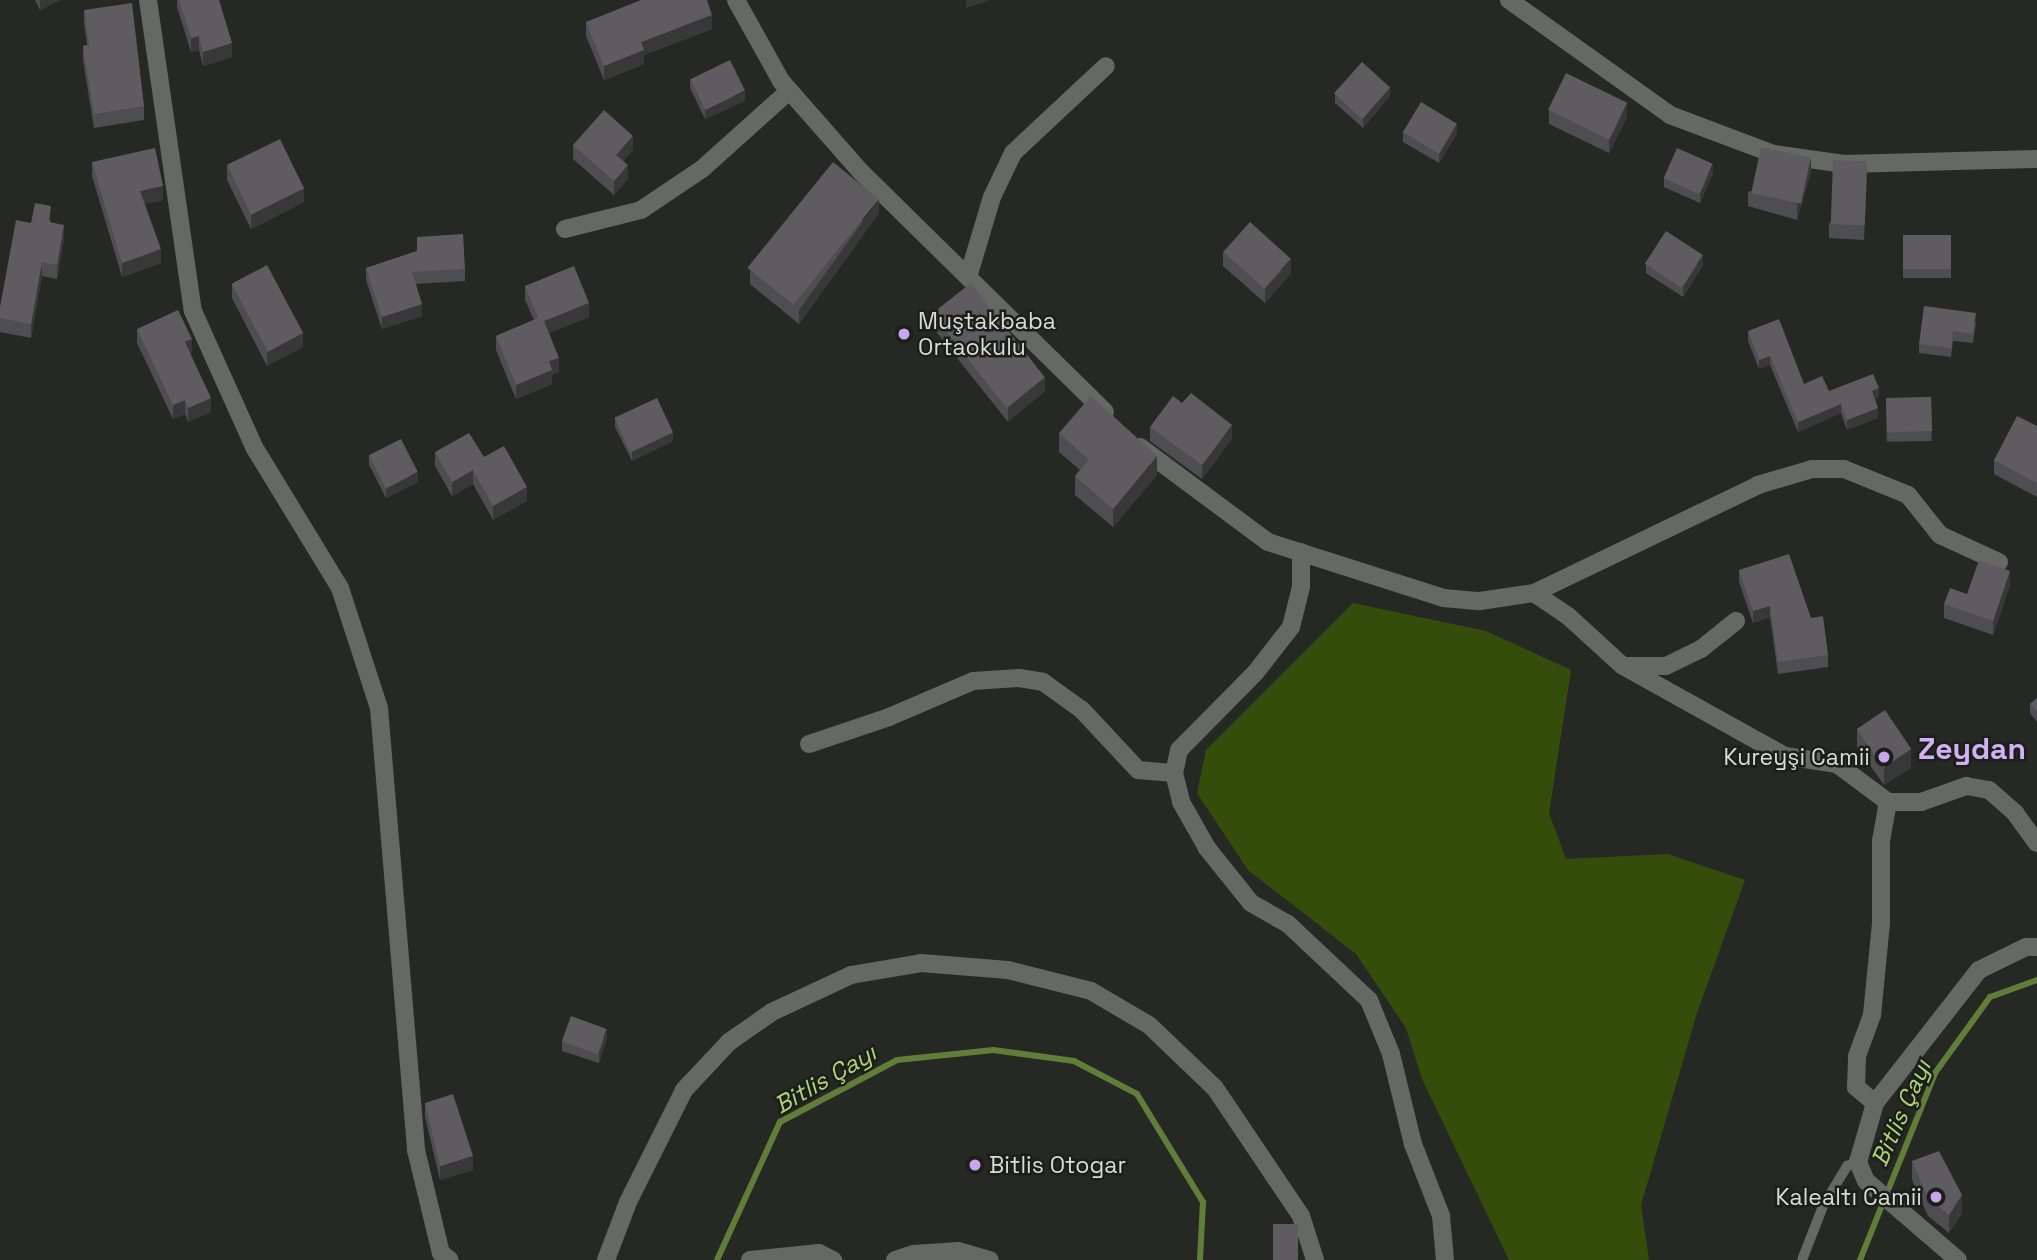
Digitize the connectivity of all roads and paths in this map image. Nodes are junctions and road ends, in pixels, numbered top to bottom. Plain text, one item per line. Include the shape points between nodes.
1 (148, 0) edge
2 (736, 0) edge
3 (1509, 0) edge
4 (1106, 65) dead end
5 (789, 91) junction
6 (2037, 159) edge
7 (565, 229) dead end
8 (969, 274) junction
9 (1301, 552) junction
10 (1999, 562) dead end
11 (1534, 593) junction
12 (1736, 621) dead end
13 (1623, 666) junction
14 (809, 744) dead end
15 (1174, 773) junction
16 (1888, 802) junction
17 (2037, 843) edge
18 (2037, 947) edge
19 (1875, 1103) junction
20 (1858, 1161) junction
21 (441, 1258) edge
22 (606, 1260) edge
23 (750, 1260) edge
24 (833, 1260) edge
25 (895, 1260) edge
26 (990, 1260) edge
27 (1315, 1260) edge
28 (1445, 1260) edge
29 (1802, 1260) edge
30 (1958, 1260) edge

1 - 21 street via 193,311 254,447 340,588 379,708 416,1150
2 - 5 street
3 - 6 street via 1670,115 1774,154 1844,164
4 - 8 street via 1013,153 992,197
5 - 7 street via 702,169 641,210
5 - 8 street via 861,172
8 - 9 street via 1142,449 1268,542
9 - 11 street via 1443,598 1480,601
9 - 15 street via 1301,587 1291,627 1255,673 1179,750
10 - 11 street via 1940,535 1908,495 1844,469 1812,469 1758,485
11 - 13 street via 1568,616
12 - 13 street via 1702,649 1666,666
13 - 16 street via 1785,756 1837,764
14 - 15 street via 973,681 1019,678 1043,682 1082,710 1138,770
15 - 28 street via 1181,802 1207,848 1251,903 1288,924 1369,1000 1391,1054 1413,1144 1441,1216
16 - 17 street via 1921,802 1966,786 1989,790 2015,813
16 - 19 street via 1881,841 1881,923 1872,1015 1857,1056 1856,1087
18 - 19 street via 2026,947 1979,970
19 - 20 street
20 - 29 lane via 1847,1166 1823,1206
20 - 30 street via 1866,1181
22 - 27 street via 628,1202 684,1090 729,1042 772,1012 851,975 921,963 1008,970 1091,990 1149,1025 1215,1088 1301,1216
23 - 24 street via 819,1253
25 - 26 street via 958,1251

